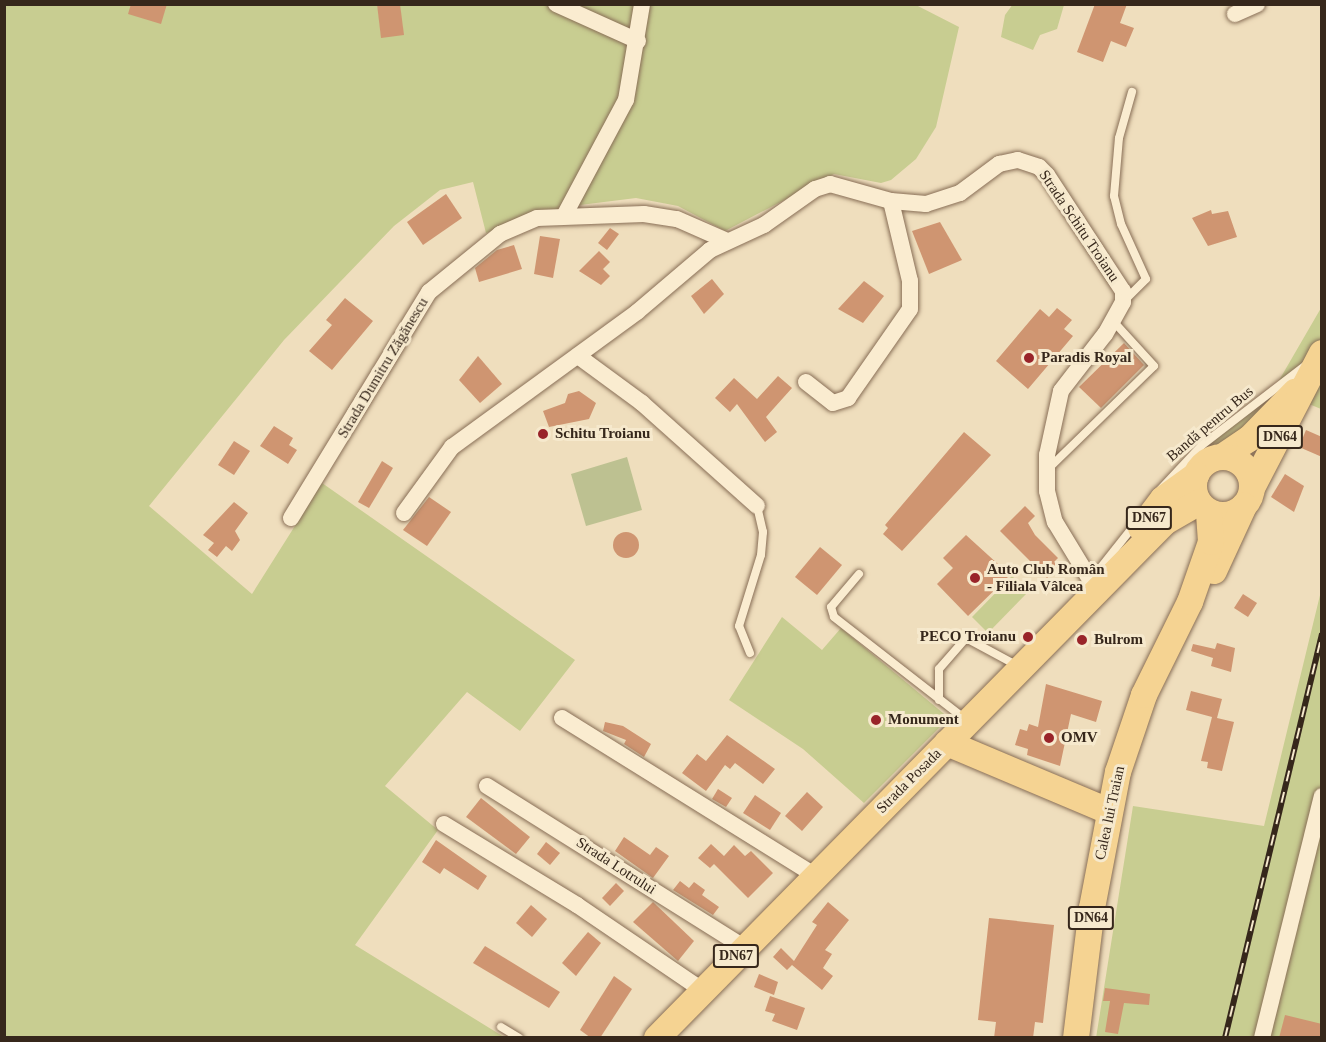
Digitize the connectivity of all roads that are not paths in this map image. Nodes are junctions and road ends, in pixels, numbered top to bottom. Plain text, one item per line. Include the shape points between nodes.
1 (556, 4) edge
2 (642, 4) edge
3 (1257, 4) edge
4 (1236, 14) dead end
5 (638, 41) junction
6 (1132, 92) dead end
7 (891, 201) junction
8 (564, 216) junction
9 (727, 241) junction
10 (1123, 302) junction
11 (1113, 321) junction
12 (581, 354) junction
13 (1321, 354) edge
14 (806, 382) dead end
15 (1304, 384) junction
16 (1222, 457) junction
17 (1047, 470) junction
18 (1196, 475) junction
19 (1248, 497) junction
20 (757, 506) joint
21 (1204, 507) junction
22 (404, 513) dead end
23 (291, 518) dead end
24 (1115, 572) junction
25 (859, 574) dead end
26 (1086, 589) junction
27 (1190, 602) junction
28 (750, 653) dead end
29 (1016, 665) junction
30 (939, 700) junction
31 (562, 718) dead end
32 (964, 718) junction
33 (943, 739) junction
34 (487, 786) dead end
35 (1322, 796) edge
36 (1108, 811) junction
37 (444, 824) dead end
38 (816, 876) junction
39 (744, 947) junction
40 (702, 990) junction
41 (501, 1027) dead end
42 (519, 1038) edge
43 (657, 1038) edge
44 (1076, 1038) edge
45 (1262, 1038) edge

1 - 5 street
2 - 5 street
3 - 4 street
5 - 8 street via 626,100
6 - 10 lane via 1119,138 1114,196 1121,225 1146,279
7 - 9 street, Strada Schitu Troianu via 830,184 764,225
7 - 10 street, Strada Schitu Troianu via 912,205 945,200 999,164 1028,161 1047,175 1117,280
7 - 14 street via 910,280 910,309 848,398 833,403
8 - 9 street via 662,216
8 - 23 street, Strada Dumitru Zăgănescu via 537,218 500,234 429,291
9 - 12 street, Strada Schitu Troianu
10 - 11 street, Strada Schitu Troianu
11 - 17 street, Strada Schitu Troianu via 1060,391 1052,419
11 - 17 lane via 1154,366
12 - 20 street
12 - 22 street, Strada Schitu Troianu via 452,447
13 - 15 main road, Calea lui Traian / DN64
13 - 26 lane, Bandă pentru Bus via 1182,464
15 - 16 main road, Calea lui Traian / DN64 via 1248,439
15 - 19 main road, Calea lui Traian / DN64
16 - 18 main road via 1204,464
16 - 19 main road via 1247,469
17 - 26 street, Strada Schitu Troianu via 1055,522
18 - 21 main road via 1194,489
18 - 24 main road, Strada Posada / DN67 via 1163,499
19 - 21 main road via 1228,514
19 - 27 main road, Calea lui Traian / DN64 via 1209,579
20 - 28 lane via 763,532 760,555 739,626
21 - 24 main road, Strada Posada / DN67 via 1176,513
21 - 27 main road, Calea lui Traian / DN64 via 1211,542
24 - 26 main road, Strada Posada / DN67
25 - 30 lane via 831,607 832,613
26 - 29 main road, Strada Posada / DN67
27 - 36 main road, Calea lui Traian / DN64 via 1144,695
29 - 30 lane via 971,639 964,640 939,669
29 - 32 main road, Strada Posada / DN67
30 - 32 lane
31 - 38 street
32 - 33 main road, Strada Posada / DN67
33 - 36 main road
33 - 38 main road, Strada Posada / DN67 via 892,789
34 - 39 street, Strada Lotrului
35 - 45 street
36 - 44 main road, Calea lui Traian / DN64
37 - 40 street via 577,905
38 - 39 main road, Strada Posada / DN67
39 - 40 main road, Strada Posada / DN67
40 - 43 main road, Strada Posada / DN67
41 - 42 lane

